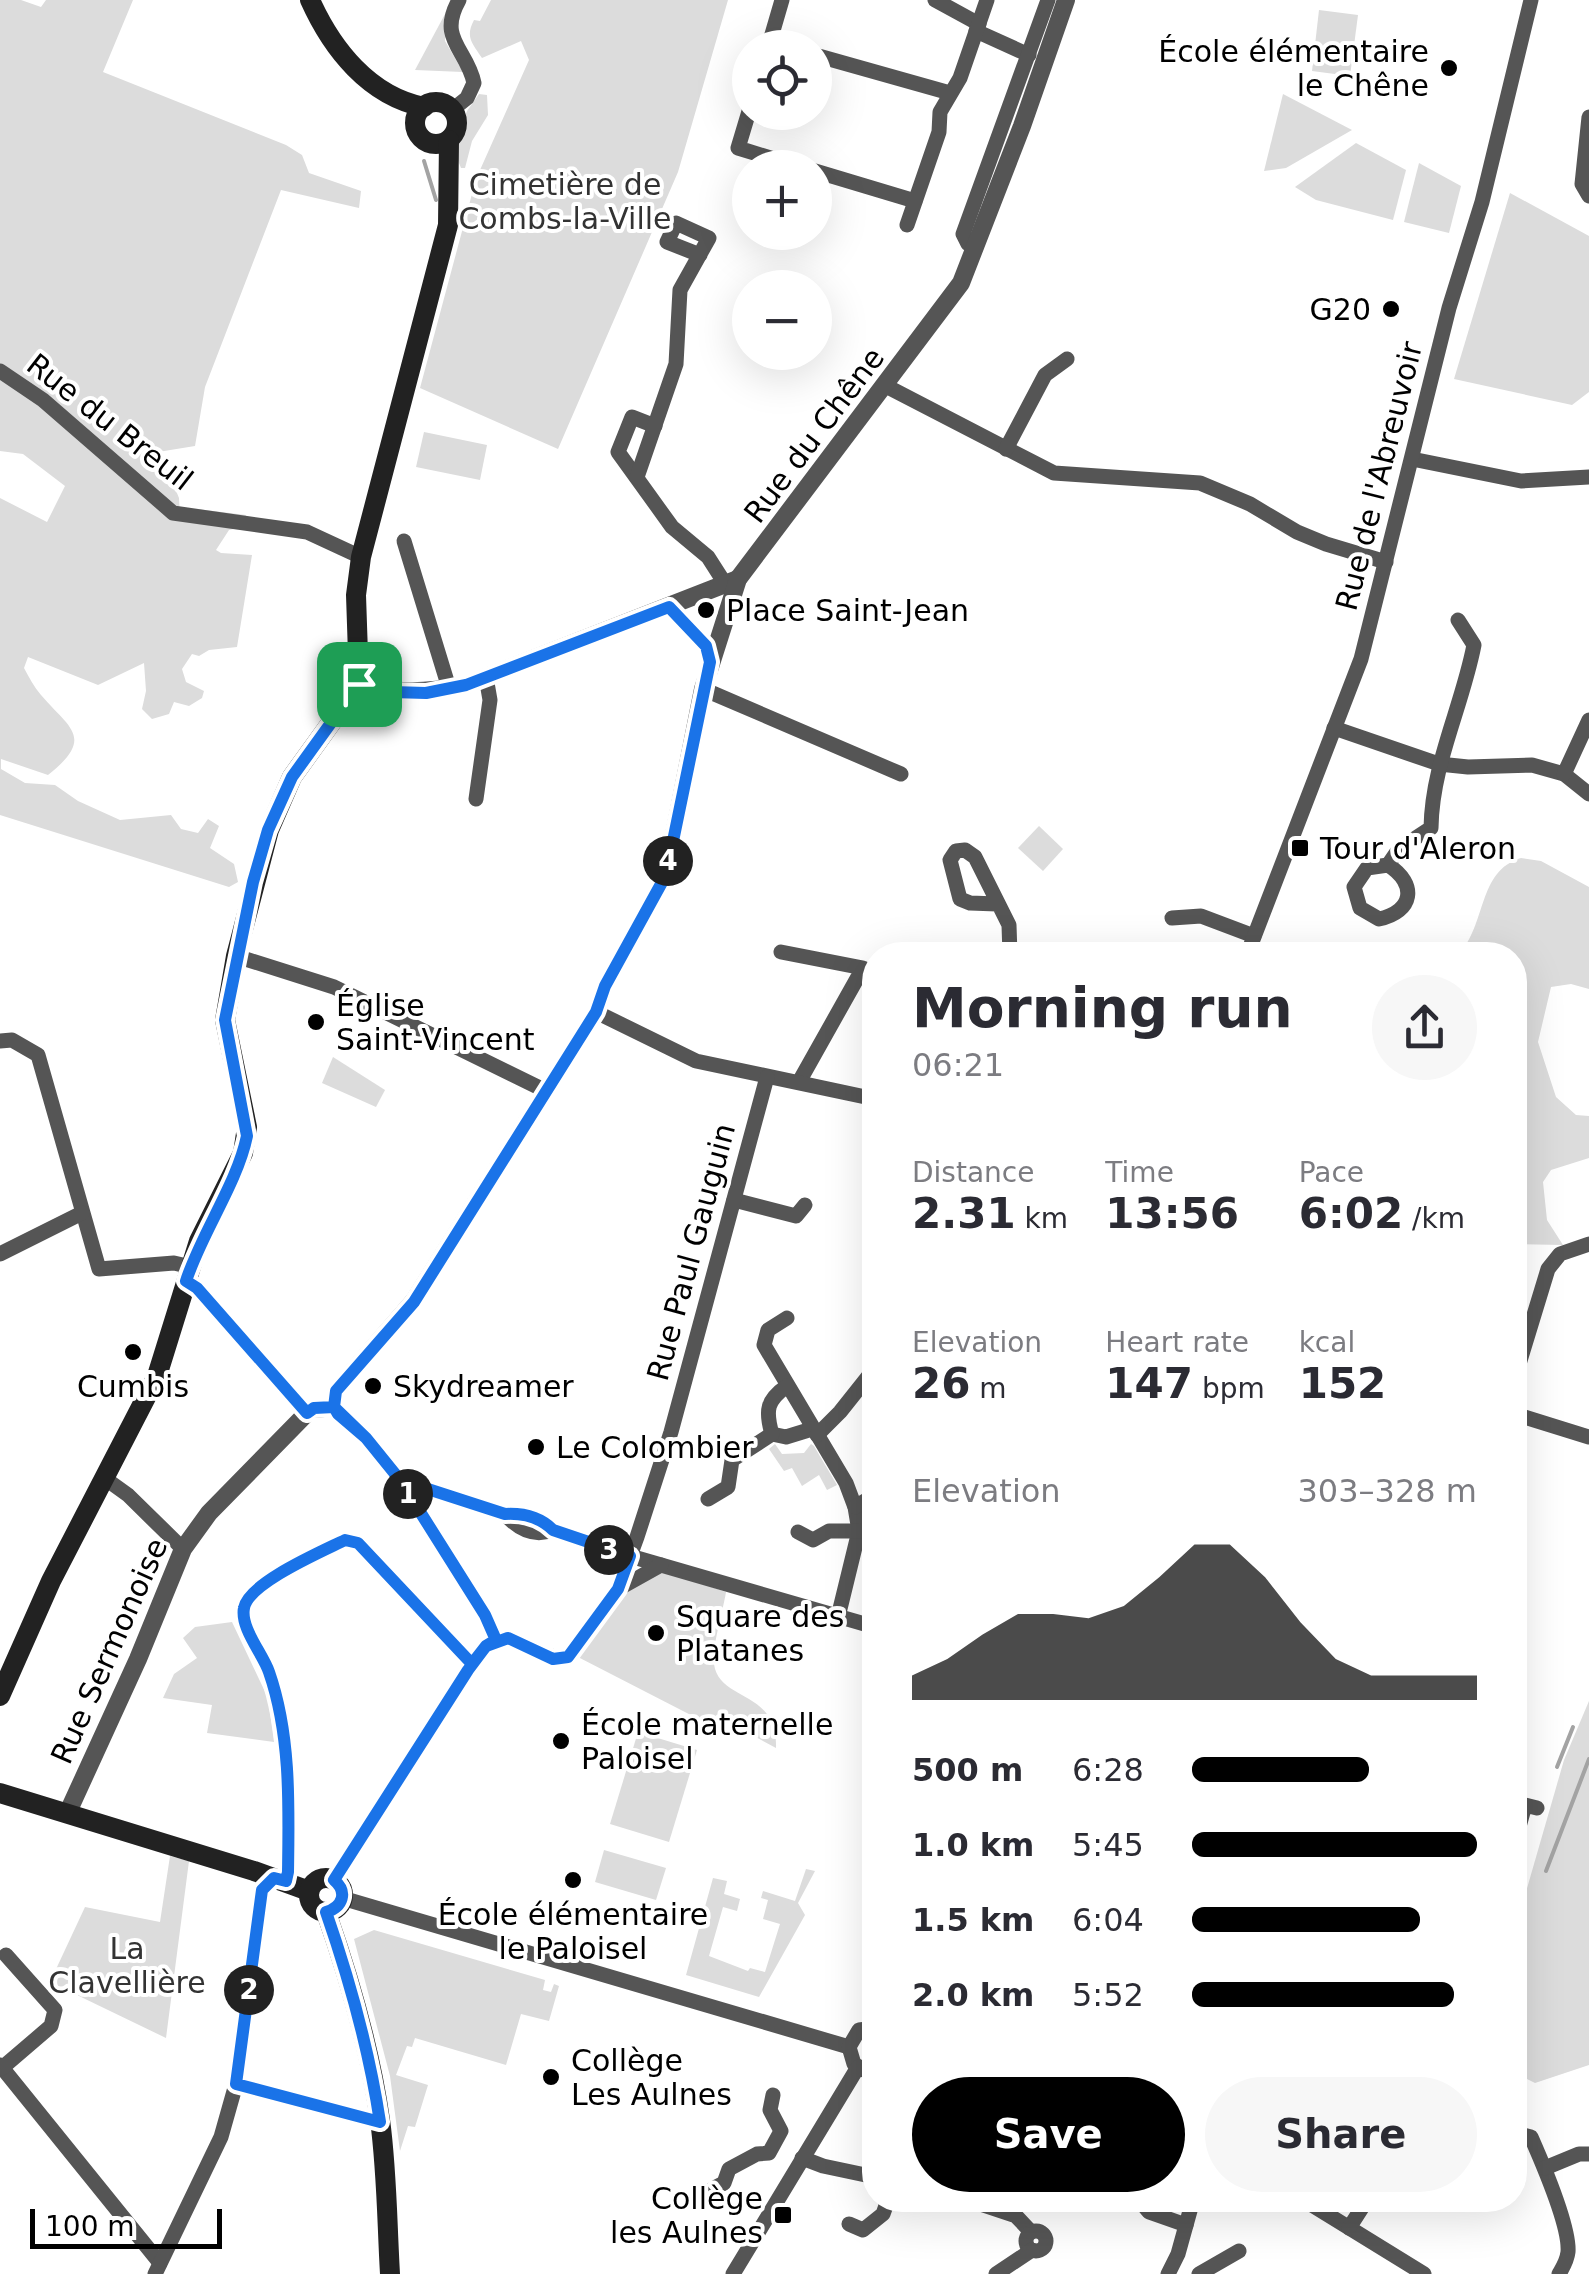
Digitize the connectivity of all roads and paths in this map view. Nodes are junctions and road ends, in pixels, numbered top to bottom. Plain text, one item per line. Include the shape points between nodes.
1 (310, 0) edge
2 (459, 0) edge
3 (782, 0) edge
4 (936, 0) edge
5 (987, 0) edge
6 (1048, 0) edge
7 (1066, 0) edge
8 (1531, 0) edge
9 (977, 28) junction
10 (773, 30) edge
11 (1029, 54) junction
12 (832, 60) edge
13 (378, 87) junction
14 (950, 93) junction
15 (424, 107) junction
16 (452, 110) junction
17 (1589, 117) edge
18 (743, 130) edge
19 (432, 138) junction
20 (744, 150) edge
21 (832, 176) edge
22 (1589, 196) edge
23 (915, 201) junction
24 (907, 225) dead end
25 (976, 248) junction
26 (700, 255) dead end
27 (1067, 359) dead end
28 (0, 371) edge
29 (884, 385) junction
30 (655, 426) junction
31 (1006, 449) junction
32 (1412, 459) junction
33 (638, 476) junction
34 (1589, 477) edge
35 (404, 541) dead end
36 (361, 557) junction
37 (1386, 562) junction
38 (731, 580) junction
39 (669, 607) junction
40 (1458, 620) dead end
41 (710, 662) junction
42 (486, 677) junction
43 (359, 684) junction
44 (449, 688) junction
45 (703, 689) junction
46 (1589, 720) edge
47 (1334, 728) junction
48 (1439, 764) junction
49 (901, 774) dead end
50 (1564, 774) junction
51 (1589, 794) edge
52 (476, 799) dead end
53 (1388, 865) dead end
54 (996, 904) dead end
55 (1172, 918) dead end
56 (1254, 936) junction
57 (1010, 942) edge
58 (1252, 942) edge
59 (781, 952) dead end
60 (236, 956) junction
61 (862, 968) edge
62 (862, 970) edge
63 (596, 1012) junction
64 (0, 1041) edge
65 (767, 1076) junction
66 (799, 1082) junction
67 (546, 1091) junction
68 (862, 1096) edge
69 (734, 1200) junction
70 (805, 1205) dead end
71 (82, 1213) junction
72 (1589, 1244) edge
73 (0, 1254) edge
74 (188, 1274) junction
75 (1527, 1314) edge
76 (787, 1318) dead end
77 (862, 1384) edge
78 (788, 1386) junction
79 (334, 1407) junction
80 (307, 1413) junction
81 (1527, 1418) edge
82 (815, 1432) junction
83 (772, 1434) junction
84 (1589, 1437) edge
85 (104, 1477) junction
86 (400, 1480) junction
87 (708, 1499) dead end
88 (862, 1502) edge
89 (854, 1507) junction
90 (859, 1531) junction
91 (798, 1532) dead end
92 (184, 1549) junction
93 (630, 1556) junction
94 (661, 1566) junction
95 (618, 1589) junction
96 (838, 1617) junction
97 (862, 1624) edge
98 (496, 1640) junction
99 (472, 1664) junction
100 (0, 1696) edge
101 (0, 1793) edge
102 (1527, 1806) edge
103 (1537, 1808) dead end
104 (68, 1812) junction
105 (280, 1879) junction
106 (334, 1897) junction
107 (6, 1955) dead end
108 (862, 2030) edge
109 (849, 2047) junction
110 (1, 2066) edge
111 (858, 2067) junction
112 (862, 2068) edge
113 (236, 2084) junction
114 (773, 2096) dead end
115 (380, 2122) junction
116 (1527, 2135) edge
117 (768, 2153) junction
118 (1589, 2154) edge
119 (799, 2163) junction
120 (1544, 2168) junction
121 (862, 2174) edge
122 (703, 2194) dead end
123 (884, 2212) edge
124 (1007, 2212) edge
125 (1148, 2212) edge
126 (1190, 2212) edge
127 (1324, 2212) edge
128 (1359, 2212) edge
129 (848, 2224) dead end
130 (1186, 2225) junction
131 (1350, 2228) junction
132 (1239, 2251) dead end
133 (157, 2269) edge
134 (1175, 2272) edge
135 (390, 2274) edge
136 (732, 2274) edge
137 (996, 2274) edge
138 (1199, 2274) edge
139 (1424, 2274) edge
140 (1559, 2274) edge

1 - 13 main road via 326,34
2 - 16 street via 450,29 474,84
3 - 10 street
4 - 9 street
5 - 9 street
6 - 11 street, Rue du Chêne
7 - 25 street, Rue du Chêne
8 - 32 street, Rue de l'Abreuvoir
9 - 11 street
9 - 14 street
11 - 25 street, Rue du Chêne via 963,234
12 - 14 street
13 - 15 main road
13 - 19 main road
14 - 23 street
15 - 16 main road via 440,103
15 - 19 main road via 415,120
16 - 19 main road via 457,125
17 - 22 street via 1582,184
18 - 20 street via 738,148
19 - 36 main road via 446,179 448,225
21 - 23 street
23 - 24 street
25 - 29 street, Rue du Chêne via 939,316
26 - 30 street via 680,290 676,364
27 - 31 street via 1046,375
28 - 36 street, Rue du Breuil via 174,513 307,532
29 - 31 street
29 - 38 street, Rue du Chêne
30 - 33 street
30 - 33 street via 632,417 618,452
31 - 37 street via 1054,473 1200,483 1326,544
32 - 34 street via 1521,481
32 - 37 street, Rue de l'Abreuvoir
33 - 38 street via 672,526
35 - 44 street
36 - 43 main road
37 - 47 street, Rue de l'Abreuvoir
38 - 39 street
38 - 41 street, Rue du Chêne
39 - 41 street via 706,646
39 - 42 street
40 - 48 street via 1474,645
41 - 45 street
42 - 44 street
42 - 52 street via 490,700
43 - 44 street via 392,692
43 - 60 main road via 292,777 268,830
45 - 49 street
45 - 63 street via 666,875
46 - 50 street
47 - 48 street
47 - 56 street, Rue de l'Abreuvoir
48 - 50 street via 1532,765
48 - 53 street via 1431,828
50 - 51 street
54 - 57 street via 1010,926
55 - 56 street via 1200,916
56 - 58 street, Rue de l'Abreuvoir
59 - 61 street
60 - 67 street via 309,977
60 - 74 main road via 225,1020 247,1136
62 - 66 street
63 - 65 street via 696,1061
63 - 67 street
64 - 71 street via 12,1040 38,1055
65 - 66 street
65 - 69 street, Rue Paul Gauguin
66 - 68 street
67 - 79 street via 414,1302 336,1391
69 - 70 street via 796,1216
69 - 93 street, Rue Paul Gauguin
71 - 73 street
71 - 74 street via 99,1269 174,1263
72 - 75 street via 1551,1263
74 - 80 street
74 - 85 main road via 157,1376
76 - 78 street via 768,1330 764,1344
77 - 82 street
78 - 82 street
78 - 83 street via 771,1398 766,1414
79 - 80 street
79 - 86 street
80 - 92 street, Rue Sermonoise via 209,1513
81 - 84 street
82 - 83 street
82 - 89 street
83 - 87 street via 732,1460 728,1488
85 - 92 street
85 - 100 main road
86 - 93 street via 544,1521
86 - 98 street
88 - 89 street
89 - 90 street
90 - 91 street via 829,1531 813,1540
90 - 96 street
92 - 104 street, Rue Sermonoise
93 - 94 street
93 - 95 street, Rue Paul Gauguin
94 - 95 street
94 - 96 street
95 - 98 street via 568,1657 553,1659 517,1641
96 - 97 street
98 - 99 street
99 - 105 street via 358,1543 333,1546 271,1578 248,1598 244,1620 283,1720 288,1835
99 - 106 street
101 - 104 main road
102 - 103 street
104 - 105 main road
105 - 106 main road via 309,1891 313,1906
105 - 113 street via 262,1890
106 - 109 street
106 - 115 main road
107 - 110 street via 55,2010 51,2026
108 - 109 street
109 - 111 street
110 - 133 street
111 - 112 street
111 - 119 street
113 - 115 street
113 - 133 street via 221,2136
114 - 117 street via 770,2110 781,2131
115 - 135 main road
116 - 120 street
117 - 119 street
117 - 122 street via 729,2168 724,2183
118 - 120 street
119 - 121 street
119 - 136 street
120 - 140 street via 1568,2247
123 - 129 street via 863,2230
124 - 137 street via 1047,2242
125 - 130 street
126 - 130 street
127 - 131 street
128 - 131 street
130 - 134 street
131 - 139 street
132 - 138 street

